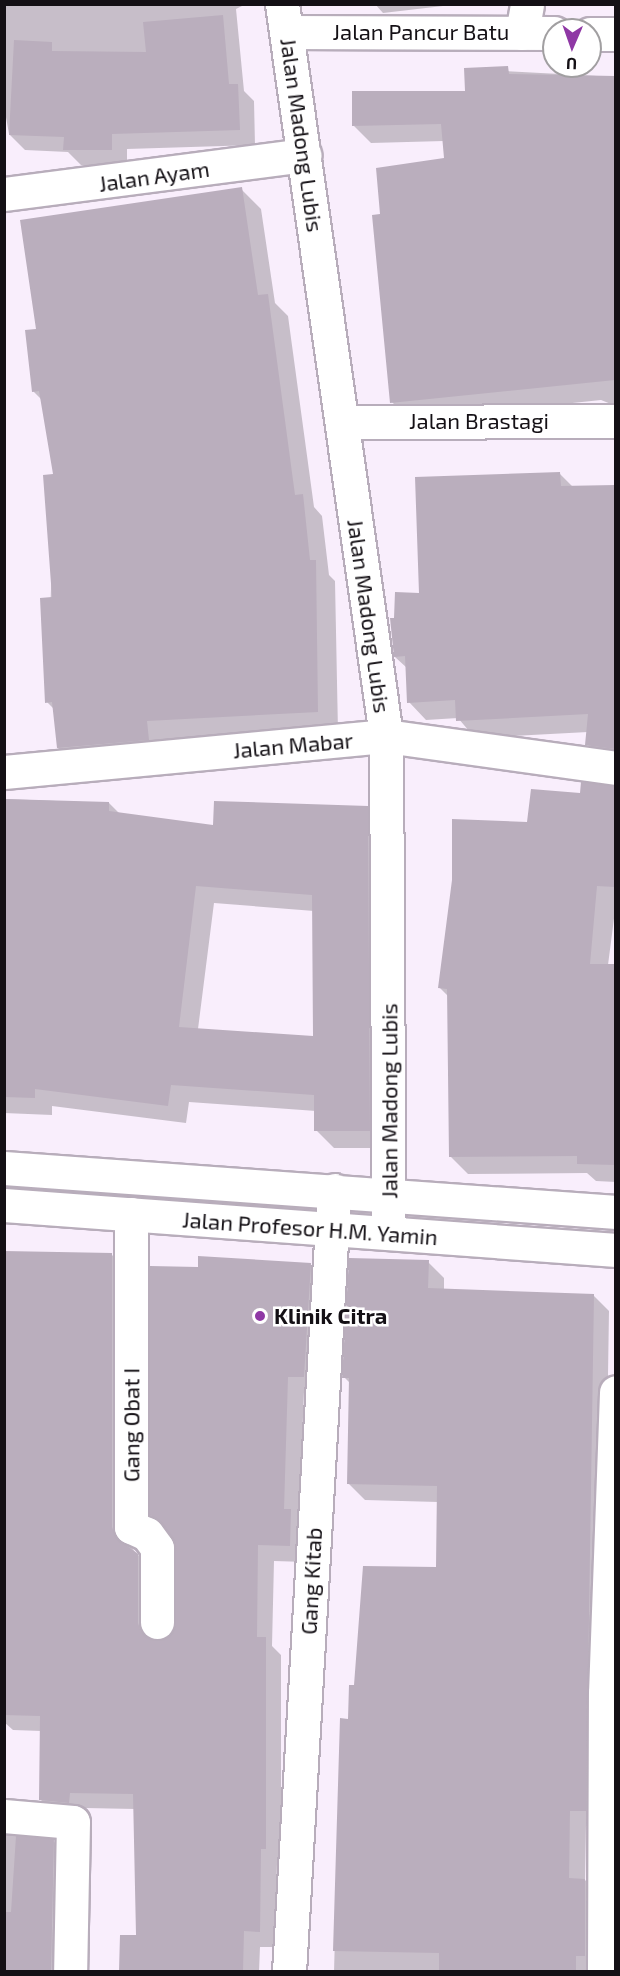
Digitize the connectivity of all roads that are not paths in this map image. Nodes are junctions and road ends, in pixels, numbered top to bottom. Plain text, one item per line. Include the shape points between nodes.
1 (285, 18) edge
2 (534, 24) edge
3 (304, 155) junction
4 (4, 194) edge
5 (615, 420) edge
6 (343, 422) junction
7 (386, 736) junction
8 (615, 768) edge
9 (4, 772) edge
10 (4, 1168) edge
11 (334, 1190) junction
12 (391, 1194) junction
13 (4, 1205) edge
14 (615, 1212) edge
15 (131, 1214) junction
16 (331, 1231) junction
17 (389, 1233) junction
18 (615, 1250) edge
19 (615, 1392) edge
20 (157, 1622) dead end
21 (610, 1693) edge
22 (4, 1816) edge
23 (70, 1971) edge
24 (289, 1971) edge
25 (604, 1971) edge

1 - 2 street, Jalan Pancur Batu
1 - 3 street, Jalan Madong Lubis
3 - 4 street, Jalan Ayam
3 - 6 street, Jalan Madong Lubis
5 - 6 street, Jalan Brastagi
6 - 7 street, Jalan Madong Lubis
7 - 8 street, Jalan Mabar
7 - 9 street, Jalan Mabar
7 - 12 street, Jalan Madong Lubis
10 - 11 street, Jalan Profesor H.M. Yamin
11 - 12 street, Jalan Profesor H.M. Yamin
11 - 16 street, Gang Kitab
12 - 14 street, Jalan Profesor H.M. Yamin
12 - 17 street, Jalan Madong Lubis
13 - 15 street, Jalan Profesor H.M. Yamin
15 - 16 street, Jalan Profesor H.M. Yamin
15 - 20 street, Gang Obat I via 131,1527 147,1534 158,1548
16 - 17 street, Jalan Profesor H.M. Yamin
16 - 24 street, Gang Kitab
17 - 18 street, Jalan Profesor H.M. Yamin
19 - 21 street
21 - 25 street
22 - 23 street via 73,1822

